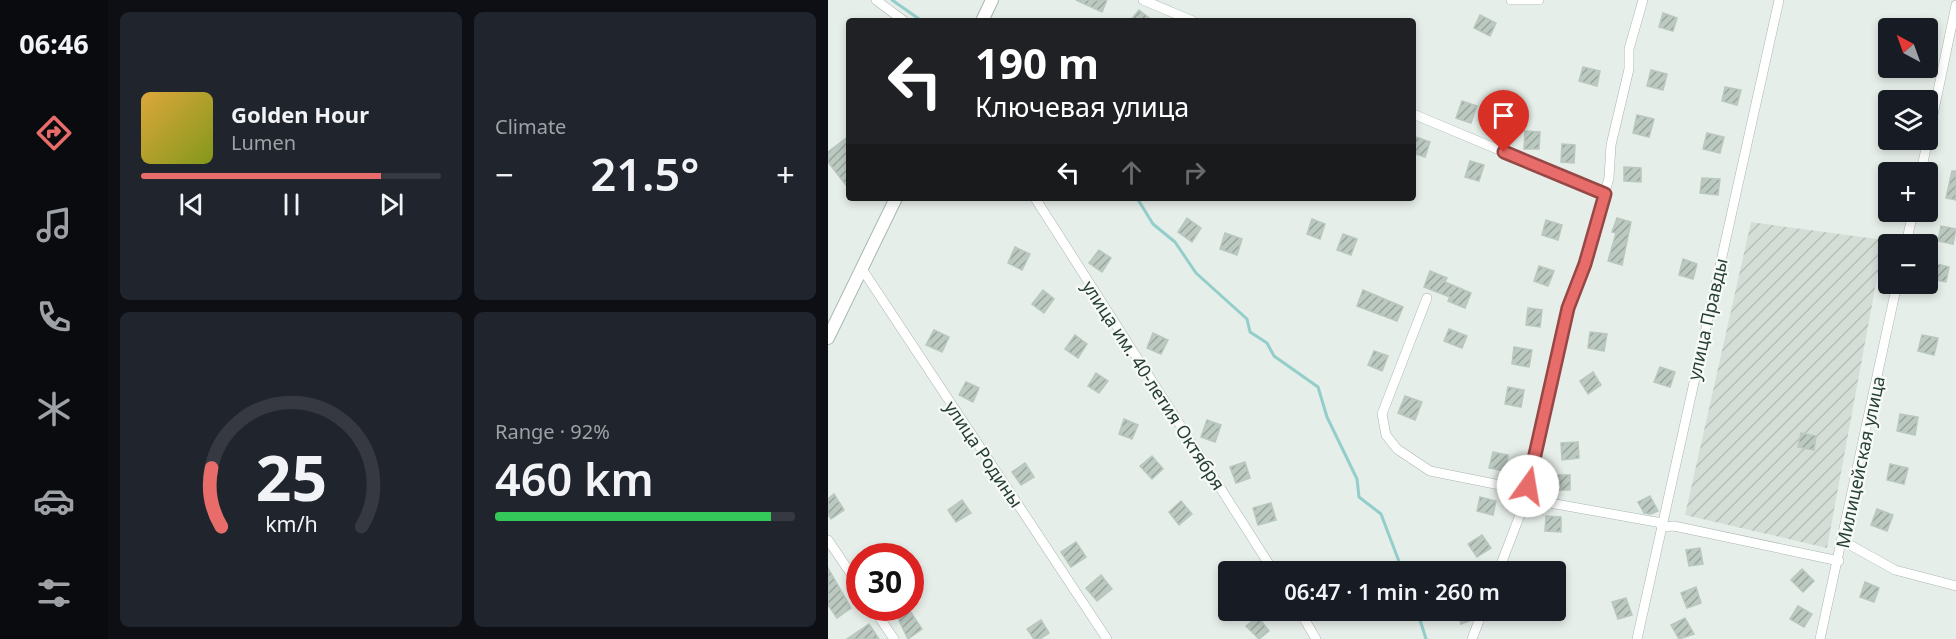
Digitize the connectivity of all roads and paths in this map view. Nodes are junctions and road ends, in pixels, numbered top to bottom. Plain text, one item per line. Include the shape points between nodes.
1 (876, 0) edge
2 (992, 0) edge
3 (1143, 0) edge
4 (1511, 0) edge
5 (1539, 0) edge
6 (1643, 0) edge
7 (1779, 0) edge
8 (1956, 5) edge
9 (900, 18) edge
10 (983, 18) edge
11 (1186, 18) edge
12 (1416, 115) edge
13 (1923, 162) edge
14 (1605, 194) junction
15 (896, 201) edge
16 (1037, 201) edge
17 (862, 269) junction
18 (1896, 294) edge
19 (1427, 298) dead end
20 (828, 338) edge
21 (1523, 507) junction
22 (1661, 525) junction
23 (828, 540) edge
24 (1844, 541) junction
25 (1267, 561) edge
26 (1502, 561) edge
27 (1839, 561) junction
28 (846, 566) edge
29 (1956, 586) edge
30 (882, 621) edge
31 (1305, 621) edge
32 (1479, 621) edge
33 (894, 639) edge
34 (1107, 639) edge
35 (1316, 639) edge
36 (1472, 639) edge
37 (1637, 639) edge
38 (1820, 639) edge

1 - 9 street
2 - 10 street
3 - 11 street
4 - 5 street
6 - 14 street via 1629,48 1629,69 1611,145
7 - 22 street, улица Правды
8 - 13 street
12 - 14 street
14 - 21 street via 1568,308
15 - 17 street
16 - 25 street, улица им. 40-летия Октября
17 - 20 street
17 - 34 street, улица Родины
18 - 24 street, Милицейская улица
19 - 21 street via 1382,414 1386,435 1397,449 1430,471 1510,487
21 - 22 street via 1533,500
21 - 26 street
22 - 27 street
22 - 37 street, улица Правды
23 - 28 street
24 - 27 street, Милицейская улица
24 - 29 street via 1895,570
27 - 38 street, Милицейская улица
30 - 33 street
31 - 35 street
32 - 36 street

